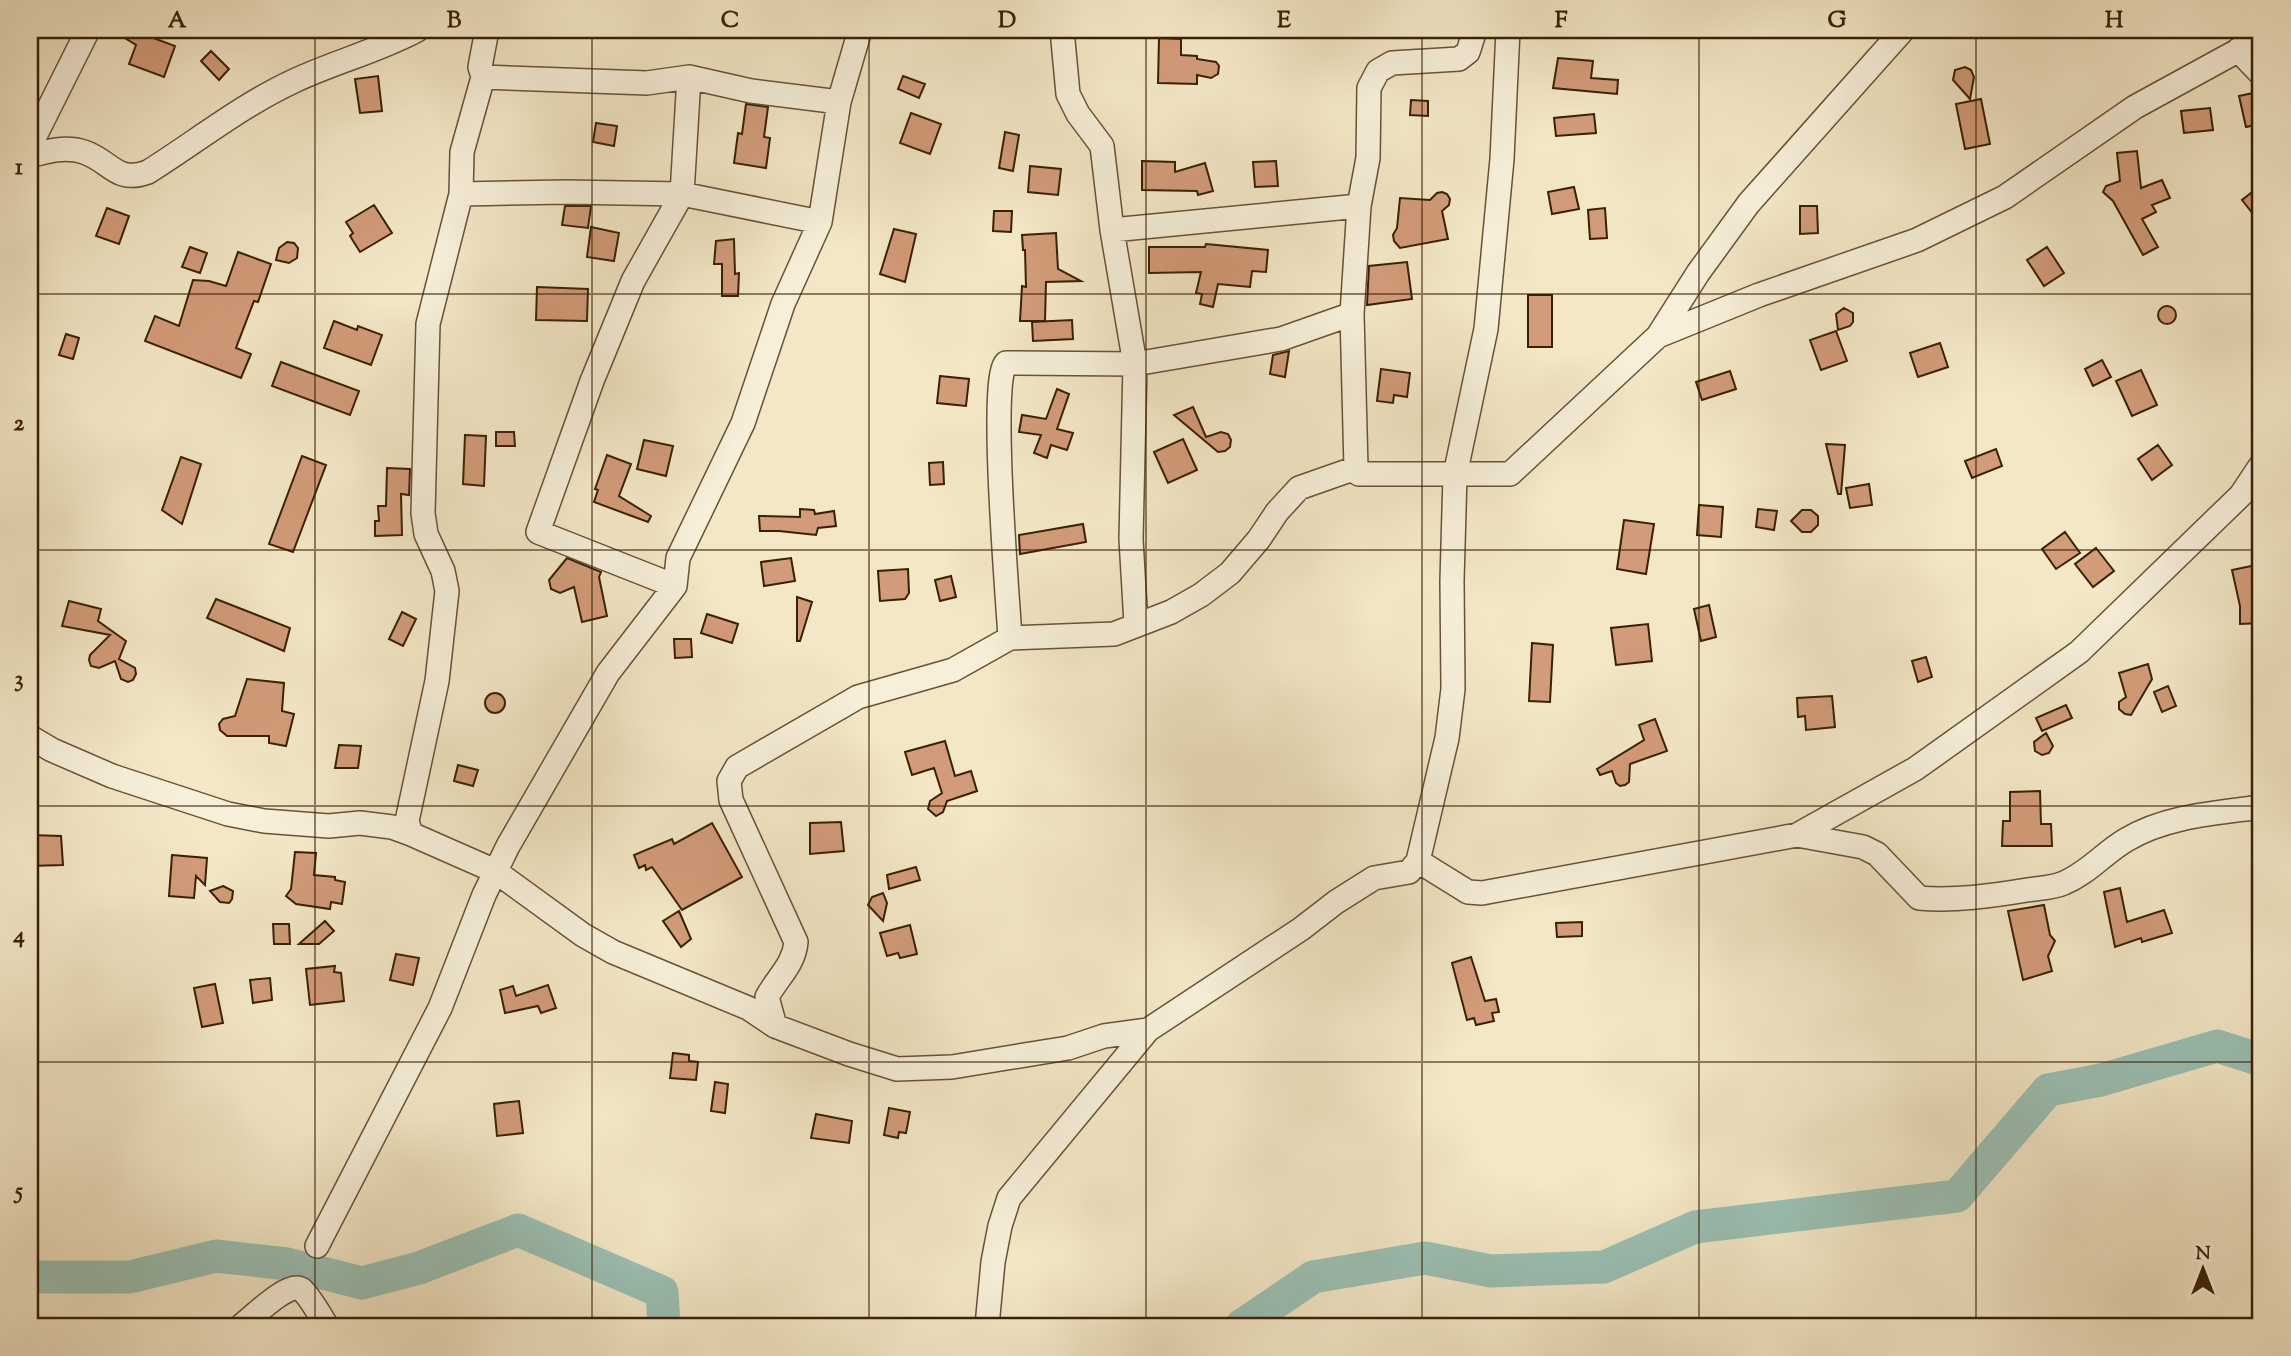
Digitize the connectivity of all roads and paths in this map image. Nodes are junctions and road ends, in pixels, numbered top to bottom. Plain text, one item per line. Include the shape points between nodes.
1 (88, 30) edge
2 (417, 30) edge
3 (487, 30) edge
4 (860, 30) edge
5 (1062, 30) edge
6 (1475, 30) edge
7 (1508, 30) edge
8 (1903, 30) edge
9 (2261, 38) edge
10 (2238, 50) junction
11 (2261, 74) edge
12 (483, 76) junction
13 (689, 77) junction
14 (839, 102) junction
15 (30, 146) edge
16 (30, 156) edge
17 (461, 194) junction
18 (682, 194) junction
19 (1359, 206) junction
20 (820, 222) junction
21 (1112, 230) junction
22 (1352, 314) junction
23 (1658, 337) junction
24 (1135, 364) junction
25 (2261, 466) edge
26 (1356, 468) junction
27 (1455, 475) junction
28 (675, 586) junction
29 (1136, 624) junction
30 (1010, 638) junction
31 (30, 737) edge
32 (2261, 807) edge
33 (411, 834) junction
34 (1797, 835) junction
35 (1418, 862) junction
36 (495, 871) junction
37 (775, 1026) junction
38 (1148, 1030) junction
39 (317, 1246) dead end
40 (988, 1317) edge
41 (241, 1326) edge
42 (327, 1326) edge

1 - 15 street
2 - 16 street via 266,95 134,177 84,152 64,149
3 - 12 street via 480,67
4 - 14 street
5 - 21 street via 1068,94 1102,145
6 - 19 street via 1468,52 1459,59 1392,63 1378,71 1368,88 1368,158
7 - 27 street via 1486,329
8 - 23 street via 1749,203
9 - 10 street
10 - 11 street
10 - 23 street via 2135,107 2005,197 1917,240 1759,295
12 - 13 street via 647,83
12 - 17 street via 461,152
13 - 14 street via 751,91
13 - 18 street
14 - 20 street
17 - 18 street
17 - 33 street via 428,324 424,513 426,534 447,591 437,681 407,821
18 - 20 street
18 - 28 street via 633,281 538,532
19 - 21 street
19 - 22 street
20 - 28 street via 783,304 743,423 678,558
21 - 24 street
22 - 24 street via 1281,339
22 - 26 street
23 - 27 street via 1510,474
24 - 29 street via 1131,539
24 - 30 street via 1012,362 1001,368 1000,446
25 - 34 street via 2241,495 2079,652 1915,769
26 - 27 street via 1359,474
26 - 29 street via 1299,488 1230,573 1171,612
27 - 35 street via 1453,690 1447,738
28 - 36 street via 608,673
29 - 30 street via 1114,634
30 - 37 street via 953,670 858,697 737,767 729,781 731,800 796,943 790,966 767,997
31 - 33 street via 112,776 228,814 329,826 360,823
32 - 34 street via 2172,821 2126,840 2061,885 1944,900 1919,898 1877,854 1863,847
33 - 36 street
34 - 35 street via 1489,893 1468,892
35 - 38 street via 1409,872 1374,878
36 - 37 street via 583,935 748,1007
36 - 39 street via 440,1007
37 - 38 street via 897,1069 952,1067
38 - 40 street via 1009,1198 993,1262
41 - 42 street via 295,1287 302,1290

